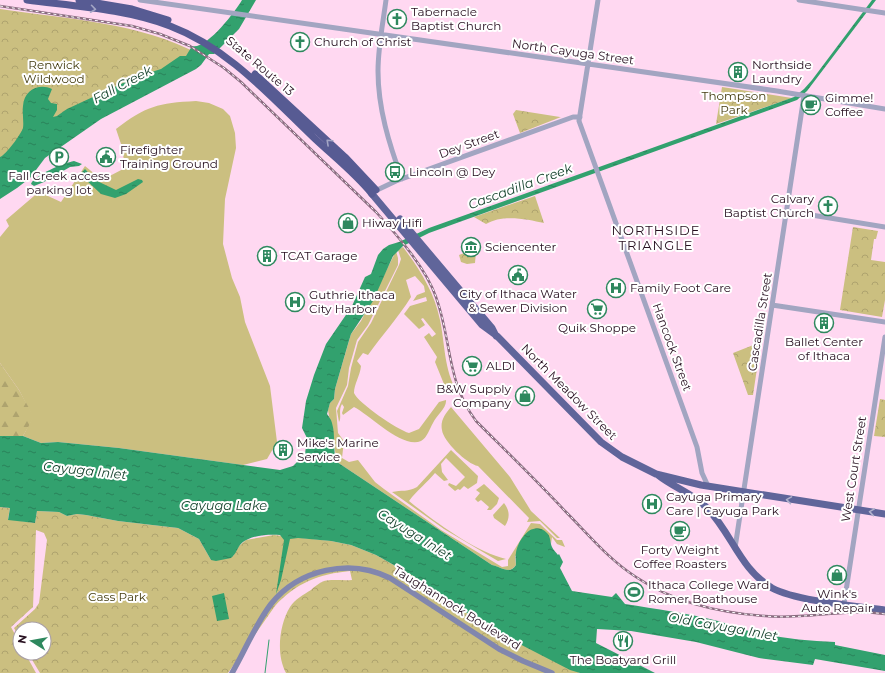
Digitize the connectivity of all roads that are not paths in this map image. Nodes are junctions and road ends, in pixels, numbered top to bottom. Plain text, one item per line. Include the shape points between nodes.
1 (27, 0) edge
2 (79, 0) edge
3 (140, 0) edge
4 (386, 0) edge
5 (598, 0) edge
6 (799, 0) edge
7 (885, 13) edge
8 (193, 33) junction
9 (381, 34) junction
10 (228, 55) junction
11 (588, 64) junction
12 (804, 96) junction
13 (885, 109) edge
14 (577, 117) junction
15 (402, 179) junction
16 (374, 192) junction
17 (787, 211) junction
18 (885, 226) edge
19 (772, 305) junction
20 (885, 322) edge
21 (885, 337) edge
22 (702, 472) junction
23 (656, 474) junction
24 (691, 483) junction
25 (708, 486) junction
26 (744, 492) junction
27 (858, 510) junction
28 (885, 514) edge
29 (735, 550) junction
30 (844, 604) junction
31 (885, 610) edge
32 (232, 673) edge
33 (552, 673) edge

1 -> 8 highway, State Route 13 via 136,16
2 - 8 highway, State Route 13 via 109,4 148,14
3 - 9 street, North Cayuga Street
4 - 9 street
5 - 11 street
6 - 7 street
8 - 10 highway, State Route 13
9 - 11 street, North Cayuga Street
9 - 15 street via 378,60 379,97
10 - 16 highway, State Route 13
16 -> 10 highway, State Route 13 via 345,157
11 - 12 street, North Cayuga Street
11 - 14 street
12 - 13 street, North Cayuga Street
12 - 17 street, Cascadilla Street
14 - 15 street, Dey Street
14 - 22 street, Hancock Street via 698,447
15 - 16 street, Dey Street
16 - 23 highway, North Meadow Street via 497,336 601,442 622,457
17 - 18 street
17 - 19 street, Cascadilla Street
19 - 20 street
19 - 26 street, Cascadilla Street
21 - 27 street, West Court Street
22 - 24 street
22 - 25 street, Hancock Street
23 - 24 highway, North Meadow Street
23 - 29 highway via 701,502 716,519
24 - 25 highway, North Meadow Street
25 - 26 highway, North Meadow Street
27 -> 26 highway, North Meadow Street
26 - 29 street, Cascadilla Street
28 -> 27 highway, North Meadow Street
27 - 30 street, West Court Street
29 - 30 highway via 754,575 773,588 792,595
30 - 31 highway
32 - 33 main road, Taughannock Boulevard via 265,614 282,594 313,574 350,568 385,576 499,649

